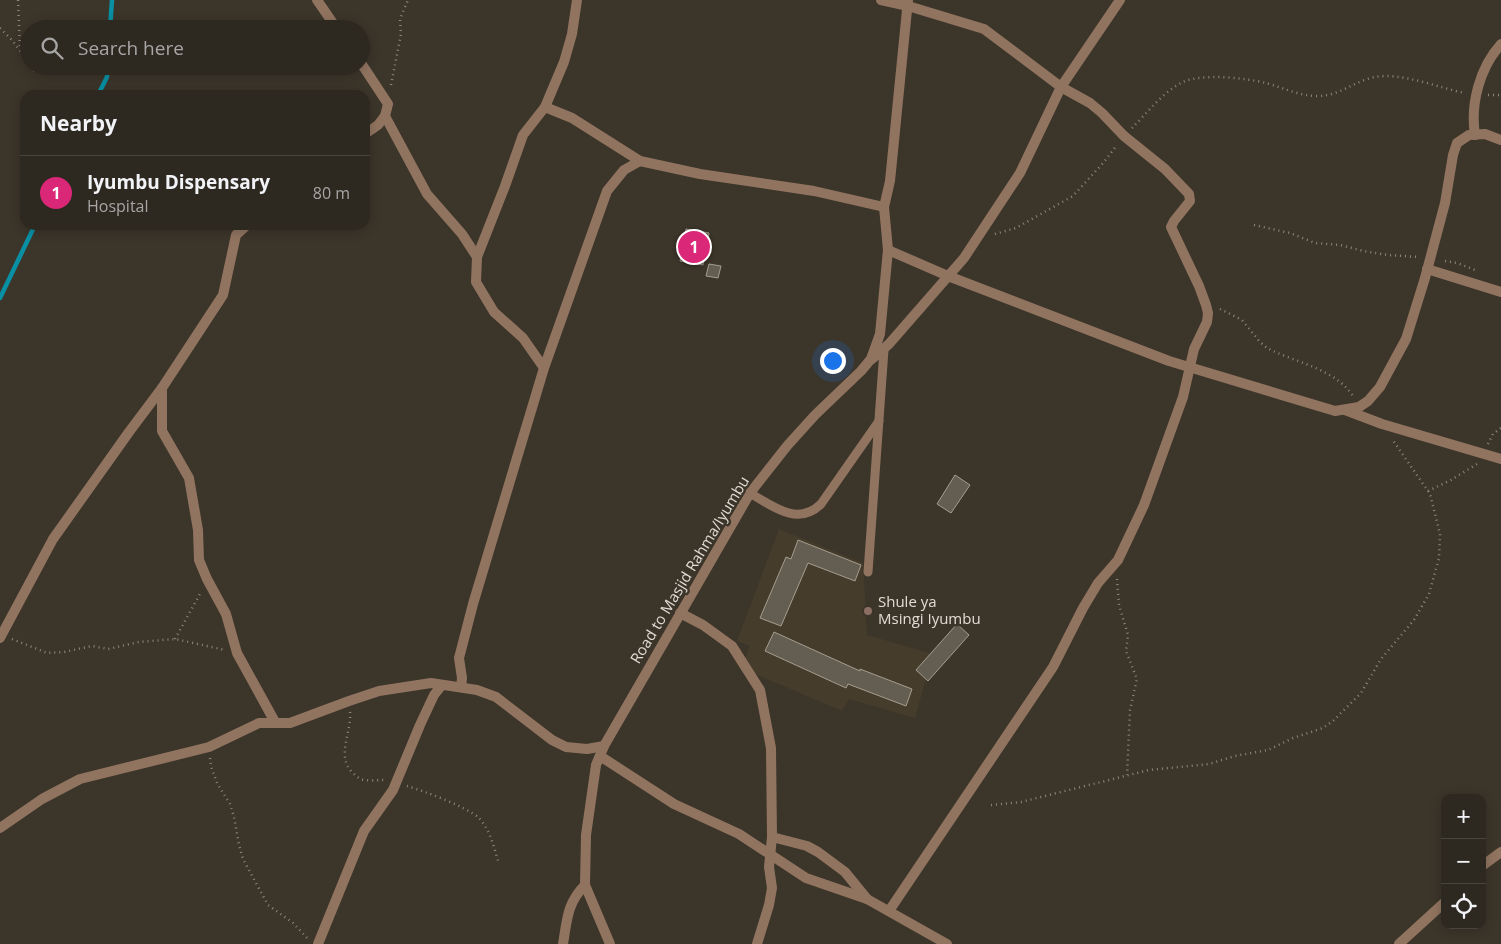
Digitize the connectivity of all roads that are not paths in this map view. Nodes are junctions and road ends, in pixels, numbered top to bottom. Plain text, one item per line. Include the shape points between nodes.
1 (317, 0) edge
2 (577, 0) edge
3 (881, 0) edge
4 (1120, 0) edge
5 (908, 3) edge
6 (331, 20) edge
7 (1501, 44) edge
8 (369, 75) edge
9 (1061, 87) junction
10 (545, 107) junction
11 (385, 116) junction
12 (370, 131) edge
13 (1475, 135) junction
14 (1501, 140) edge
15 (640, 161) junction
16 (884, 207) junction
17 (242, 230) edge
18 (888, 250) junction
19 (477, 257) junction
20 (1428, 264) junction
21 (948, 276) junction
22 (1501, 292) edge
23 (884, 350) junction
24 (871, 359) junction
25 (544, 368) junction
26 (1190, 368) junction
27 (162, 388) junction
28 (1344, 410) junction
29 (879, 421) junction
30 (1501, 458) edge
31 (750, 493) junction
32 (868, 572) dead end
33 (680, 612) junction
34 (2, 638) edge
35 (442, 684) junction
36 (461, 687) junction
37 (274, 722) junction
38 (602, 751) junction
39 (0, 828) edge
40 (772, 837) junction
41 (1501, 852) edge
42 (770, 853) junction
43 (1486, 863) edge
44 (585, 885) junction
45 (867, 899) junction
46 (1441, 906) edge
47 (889, 911) junction
48 (318, 944) edge
49 (563, 944) edge
50 (610, 944) edge
51 (757, 944) edge
52 (947, 944) edge
53 (1399, 944) edge

1 - 6 street
2 - 10 street via 569,49
3 - 5 street
4 - 9 street
5 - 9 street via 984,29
5 - 16 street, Road to Masjid Rahma/Iyumbu via 890,181
7 - 13 street via 1485,67 1473,119
8 - 11 street via 388,104
9 - 21 street via 1020,173 964,258
9 - 26 street via 1096,108 1165,169 1188,194 1190,202 1172,227 1208,313
10 - 15 street via 572,118
10 - 19 street via 523,135
11 - 12 street
11 - 19 street via 427,194 462,234
13 - 14 street via 1485,134
13 - 20 street via 1457,143
15 - 16 street via 700,174 814,191
15 - 25 street via 624,170 607,191
16 - 18 street, Road to Masjid Rahma/Iyumbu
17 - 27 street via 236,235 223,295
18 - 21 street
18 - 24 street, Road to Masjid Rahma/Iyumbu via 880,334
19 - 25 street via 476,282 494,312 523,338
20 - 22 street
20 - 28 street via 1406,339 1380,387 1359,407
21 - 23 street
21 - 26 street
23 - 24 street
23 - 29 lane
24 - 31 street, Road to Masjid Rahma/Iyumbu via 815,415
25 - 36 street via 458,658
26 - 28 street via 1335,411
26 - 47 street via 1183,397 1144,505 1118,560 1083,608 1053,667
27 - 34 street via 53,540
27 - 37 street via 162,431 189,478 198,530 199,560 226,614 236,652
28 - 30 street
29 - 31 lane via 821,504 809,514 780,511
29 - 32 lane
31 - 33 street, Road to Masjid Rahma/Iyumbu
33 - 38 street, Road to Masjid Rahma/Iyumbu
33 - 40 street via 732,646 760,690 771,748
35 - 36 street
35 - 37 street via 379,692 290,723
35 - 48 street via 434,695 396,783 364,831
36 - 38 street via 496,697 566,747
37 - 39 street via 254,725 209,747 80,779 42,799
38 - 42 street via 674,804
38 - 44 street, Road to Masjid Rahma/Iyumbu via 596,765 586,835
40 - 42 street
40 - 45 street via 818,852 844,872
41 - 43 street
42 - 45 street via 806,878
42 - 51 street via 772,896
44 - 49 street via 571,903
44 - 50 street, Road to Masjid Rahma/Iyumbu
45 - 47 street
46 - 53 street
47 - 52 street

